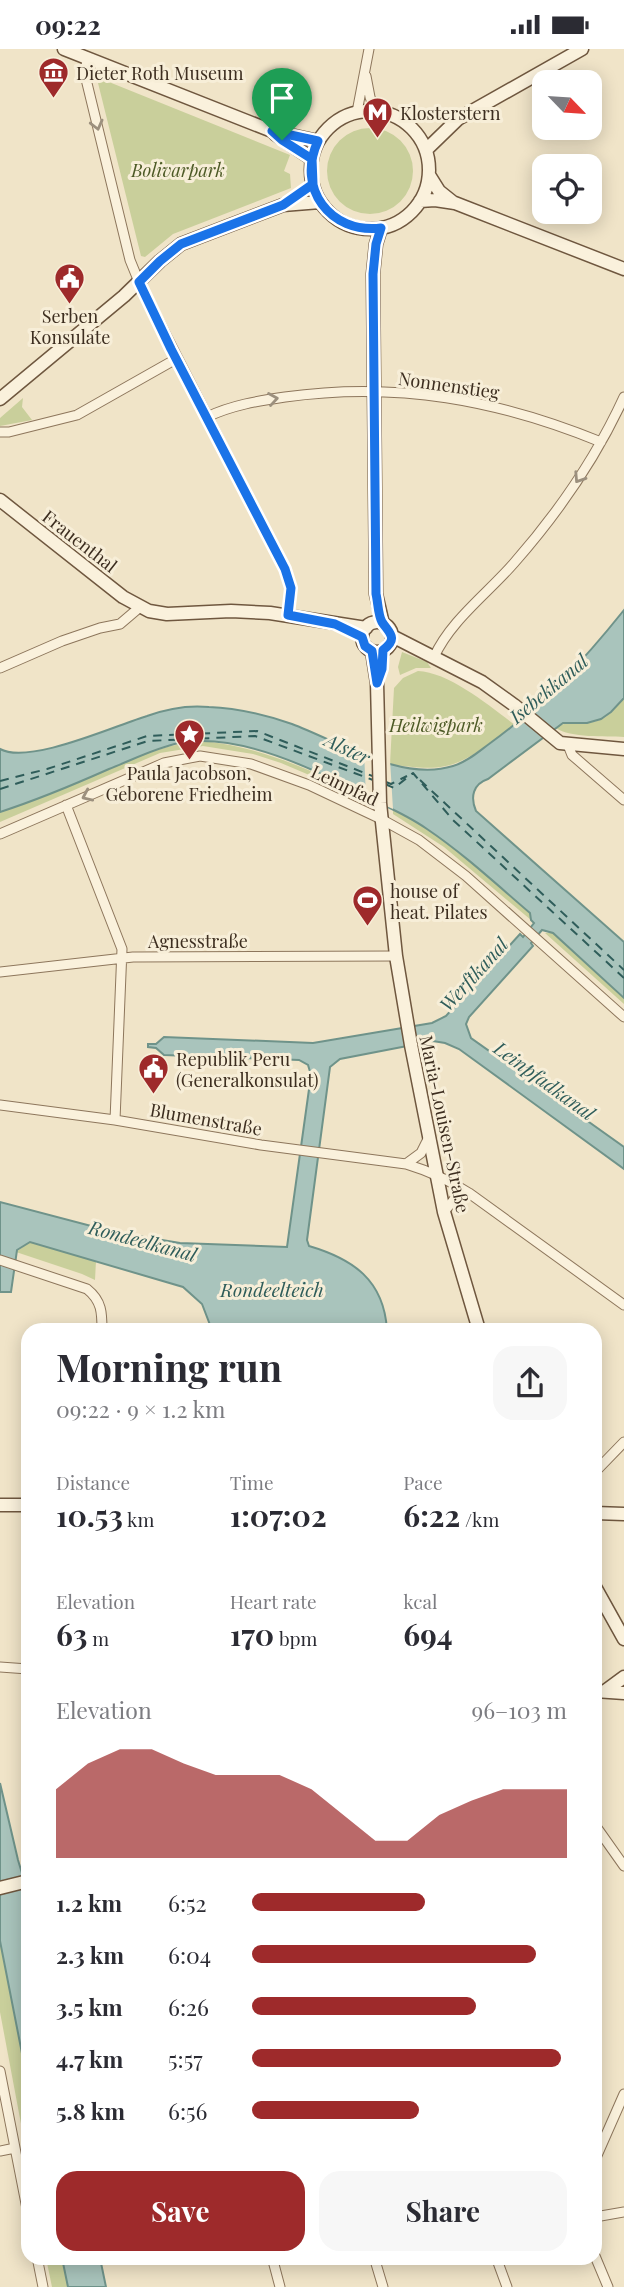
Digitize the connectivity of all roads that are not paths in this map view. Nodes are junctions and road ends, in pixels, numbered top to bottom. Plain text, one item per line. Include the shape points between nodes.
1 (64, 49) edge
2 (369, 49) edge
3 (582, 49) edge
4 (87, 58) junction
5 (365, 74) junction
6 (375, 111) junction
7 (357, 112) junction
8 (456, 121) junction
9 (272, 131) junction
10 (418, 136) junction
11 (318, 141) junction
12 (426, 150) junction
13 (312, 159) junction
14 (429, 175) junction
15 (313, 184) junction
16 (420, 201) junction
17 (320, 202) junction
18 (454, 203) junction
19 (283, 205) junction
20 (381, 228) junction
21 (362, 229) junction
22 (624, 269) edge
23 (373, 274) junction
24 (139, 282) junction
25 (176, 359) junction
26 (374, 392) junction
27 (624, 397) edge
28 (0, 399) edge
29 (208, 417) junction
30 (0, 432) edge
31 (601, 442) junction
32 (0, 500) edge
33 (140, 607) junction
34 (288, 615) junction
35 (371, 628) junction
36 (384, 646) junction
37 (434, 657) junction
38 (0, 668) edge
39 (568, 745) junction
40 (624, 749) edge
41 (624, 800) edge
42 (66, 805) junction
43 (381, 818) junction
44 (0, 834) edge
45 (396, 956) junction
46 (122, 958) junction
47 (0, 972) edge
48 (624, 1017) edge
49 (0, 1105) edge
50 (115, 1120) junction
51 (429, 1137) junction
52 (406, 1164) junction
53 (437, 1174) junction
54 (469, 1193) junction
55 (444, 1212) junction
56 (0, 1260) edge
57 (624, 1305) edge
58 (102, 1323) edge
59 (477, 1323) edge
60 (624, 1442) edge
61 (602, 1465) edge
62 (0, 1505) edge
63 (21, 1505) edge
64 (602, 1513) edge
65 (624, 1514) edge
66 (602, 1600) edge
67 (624, 1639) edge
68 (0, 1667) edge
69 (21, 1668) edge
70 (624, 1678) edge
71 (602, 1690) edge
72 (602, 1691) edge
73 (624, 1693) edge
74 (602, 1835) edge
75 (624, 1866) edge
76 (21, 1882) edge
77 (0, 1888) edge
78 (0, 2071) edge
79 (624, 2094) edge
80 (602, 2143) edge
81 (15, 2148) junction
82 (0, 2151) edge
83 (21, 2178) edge
84 (624, 2212) edge
85 (602, 2216) edge
86 (38, 2265) edge
87 (274, 2265) edge
88 (376, 2265) edge
89 (499, 2265) edge
90 (599, 2265) edge
91 (41, 2287) edge
92 (280, 2287) edge
93 (383, 2287) edge
94 (507, 2287) edge
95 (608, 2287) edge

1 - 4 main road
2 - 5 street
3 - 8 main road
4 - 9 main road
4 -> 24 street via 85,75
5 - 6 street
5 - 7 street
6 - 7 main road
6 - 10 main road via 403,121
7 - 11 main road via 336,122
8 - 10 main road
8 - 12 main road
9 - 11 main road
9 - 13 main road
10 - 12 main road
11 - 13 main road
12 - 14 main road
13 - 15 main road
14 - 16 main road
14 - 18 main road
15 - 17 main road
15 - 19 main road
16 - 18 main road
16 - 20 main road via 403,219
17 - 19 main road
17 - 21 main road via 334,217
18 - 22 main road
19 - 24 main road via 188,241
20 - 21 main road
20 - 23 main road
21 - 23 main road
23 - 26 main road
24 - 25 street
24 - 28 main road
25 - 29 street
25 - 30 street via 77,415
29 -> 26 street, Nonnenstieg via 234,407 313,393
26 - 31 street, Nonnenstieg via 501,408
26 - 35 main road via 376,594
27 - 31 street
29 - 34 street via 285,569 291,588
31 -> 37 street via 550,521 447,632
32 - 33 main road, Frauenthal
33 - 34 main road via 167,614 231,611
33 - 38 street via 120,624
34 - 35 main road
35 - 36 main road via 389,629
35 - 36 main road via 365,646
36 - 37 main road
36 - 43 main road, Maria-Louisen-Straße via 377,683
37 - 39 main road via 482,682
39 - 40 main road
39 - 41 street via 572,755
43 -> 42 street, Leinpfad via 281,774 200,756 164,763
42 - 44 street, Leinpfad
42 - 46 street via 119,938
43 - 45 main road, Maria-Louisen-Straße
43 - 48 street, Leinpfad via 434,851
45 - 46 street, Agnesstraße
45 - 51 main road, Maria-Louisen-Straße
46 - 47 street, Agnesstraße
46 - 50 street
49 - 50 street, Blumenstraße
50 - 52 street, Blumenstraße
51 - 52 street via 421,1153
51 - 53 main road, Maria-Louisen-Straße
52 - 53 street, Blumenstraße
53 - 54 street, Blumenstraße
53 - 55 main road, Maria-Louisen-Straße
54 - 55 street via 456,1197
54 - 57 street, Blumenstraße
55 - 59 main road, Maria-Louisen-Straße
56 - 58 street via 80,1286 95,1296
60 - 61 street
62 - 63 main road
64 - 65 main road
66 - 67 main road
68 - 69 street
70 - 71 main road
72 - 73 main road
74 - 75 street
76 - 77 main road
78 - 81 street
79 - 80 street
81 - 82 street
81 - 83 street
84 - 85 street
86 - 91 street
87 - 92 street
88 - 93 street
89 - 94 street
90 - 95 street

